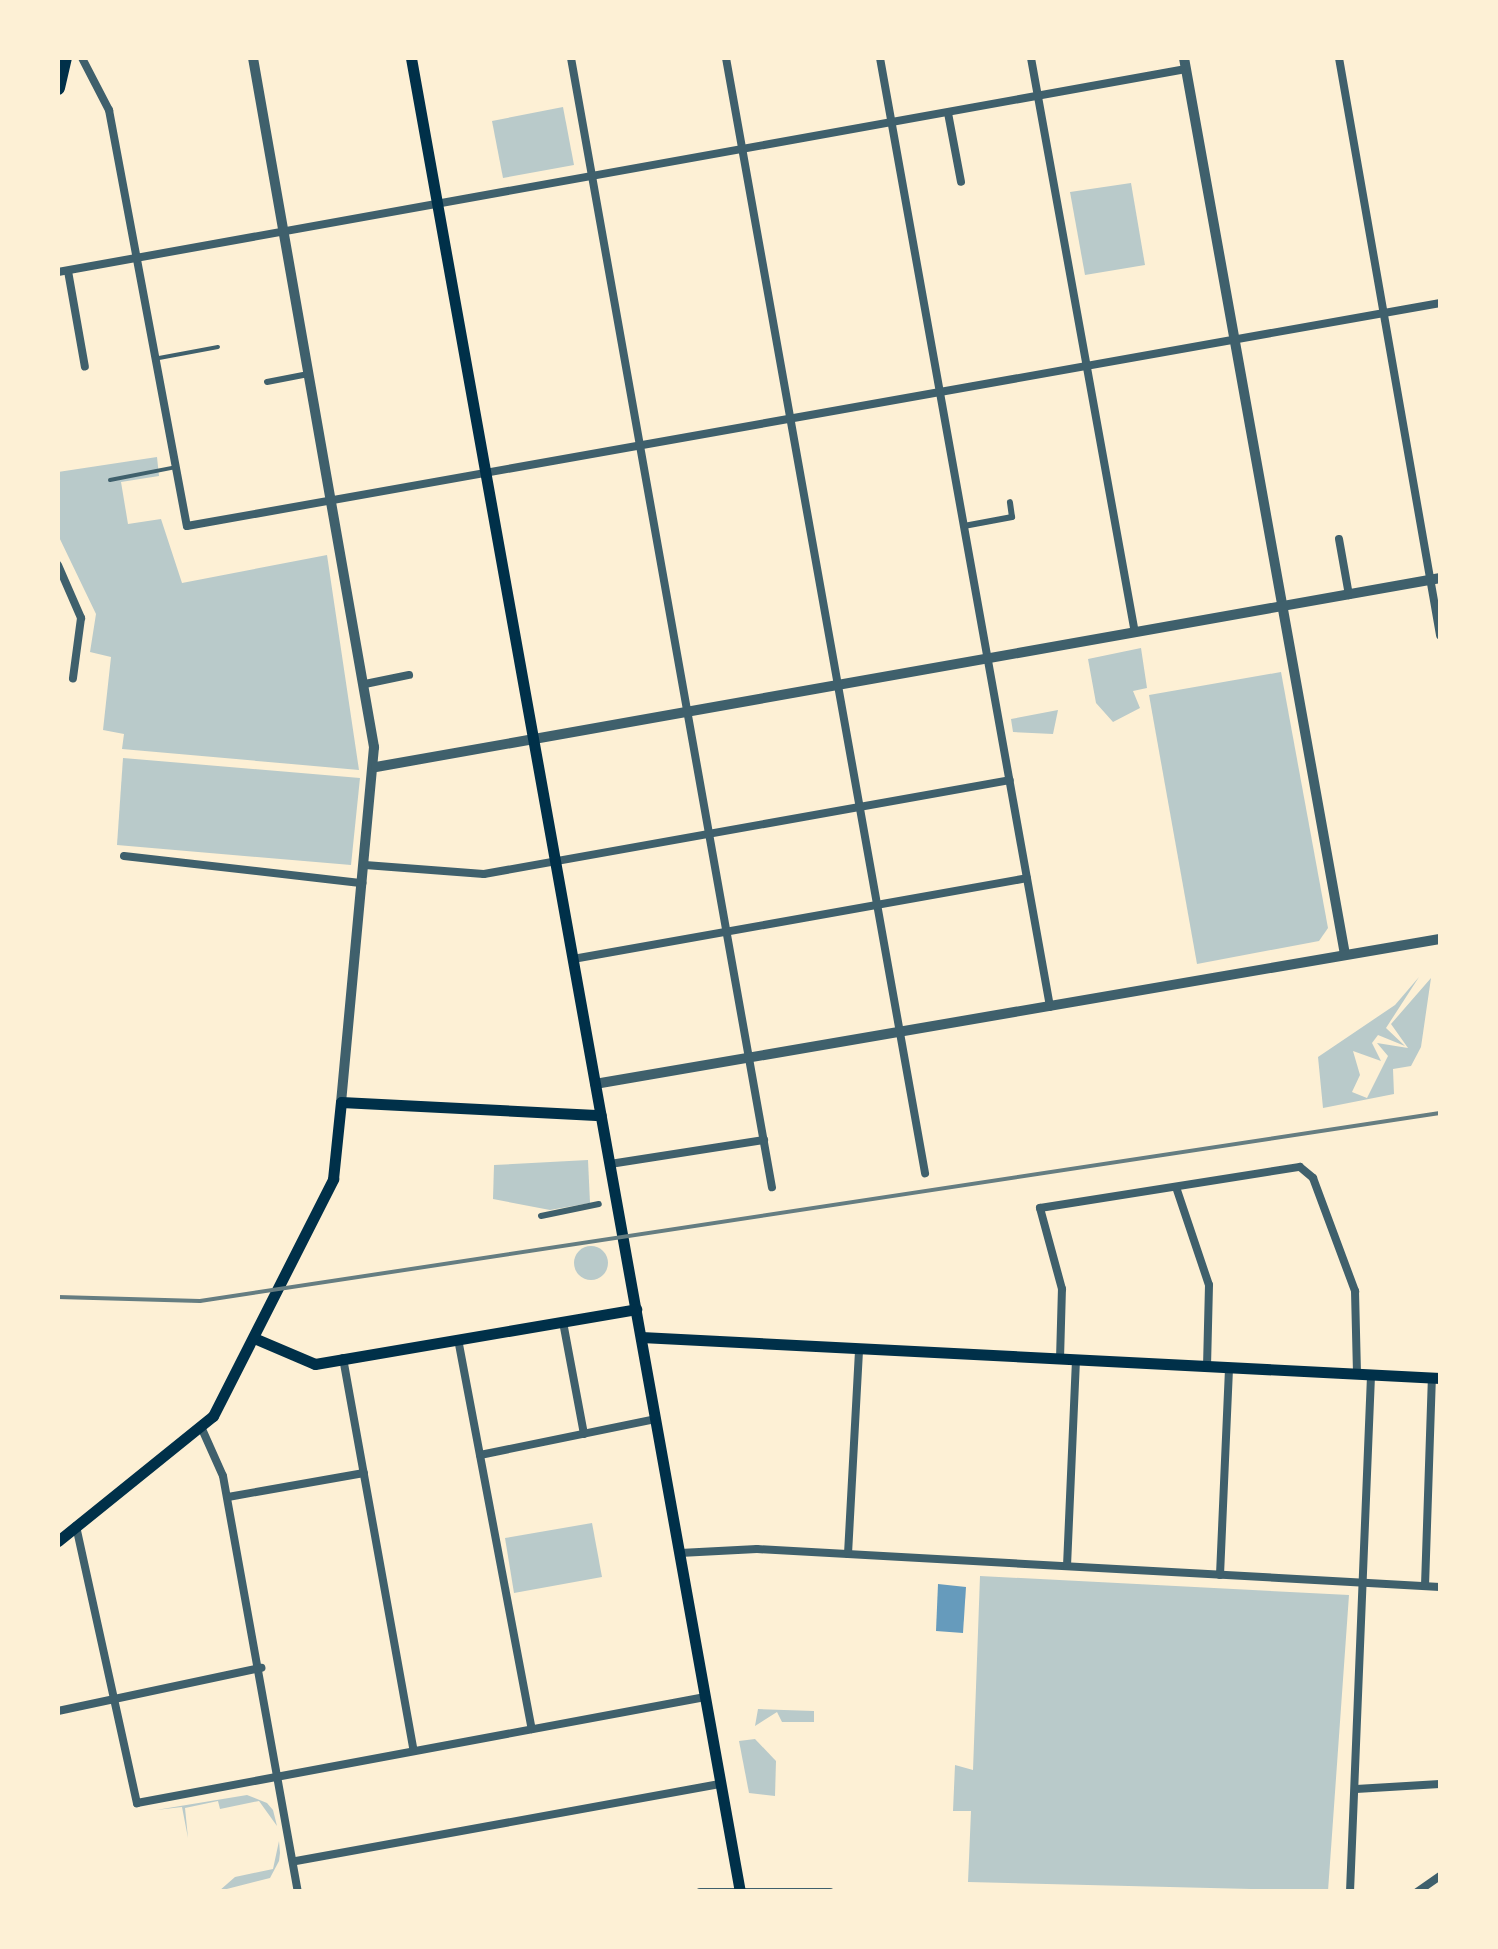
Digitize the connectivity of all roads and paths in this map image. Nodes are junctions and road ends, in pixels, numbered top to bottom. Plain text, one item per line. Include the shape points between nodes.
1 (65, 58) edge
2 (82, 58) edge
3 (253, 58) edge
4 (412, 58) edge
5 (571, 58) edge
6 (726, 58) edge
7 (880, 58) edge
8 (1032, 58) edge
9 (1339, 58) edge
10 (1185, 64) edge
11 (58, 88) edge
12 (1038, 96) junction
13 (948, 113) junction
14 (892, 122) junction
15 (742, 150) junction
16 (593, 178) junction
17 (961, 182) dead end
18 (438, 206) junction
19 (285, 234) junction
20 (138, 259) junction
21 (68, 270) junction
22 (58, 272) edge
23 (1440, 303) edge
24 (1382, 312) junction
25 (1235, 339) junction
26 (218, 347) dead end
27 (156, 358) junction
28 (1089, 365) junction
29 (85, 367) dead end
30 (310, 374) junction
31 (266, 382) dead end
32 (937, 392) junction
33 (790, 419) junction
34 (640, 446) junction
35 (176, 468) junction
36 (486, 474) junction
37 (110, 480) dead end
38 (332, 501) junction
39 (1010, 502) dead end
40 (964, 526) junction
41 (1339, 539) dead end
42 (58, 565) edge
43 (1435, 579) edge
44 (1349, 595) junction
45 (1283, 607) junction
46 (1135, 633) junction
47 (1440, 634) edge
48 (988, 659) junction
49 (410, 675) dead end
50 (73, 678) dead end
51 (365, 684) junction
52 (838, 686) junction
53 (689, 713) junction
54 (534, 740) junction
55 (376, 767) junction
56 (1010, 780) junction
57 (859, 807) junction
58 (710, 834) junction
59 (124, 856) dead end
60 (556, 862) junction
61 (364, 865) junction
62 (1027, 878) junction
63 (362, 883) junction
64 (878, 905) junction
65 (727, 931) junction
66 (1440, 939) edge
67 (1345, 956) junction
68 (573, 959) junction
69 (1050, 1007) junction
70 (899, 1032) junction
71 (749, 1056) junction
72 (596, 1084) junction
73 (341, 1102) junction
74 (601, 1115) junction
75 (764, 1140) junction
76 (610, 1164) junction
77 (926, 1173) dead end
78 (772, 1186) dead end
79 (1176, 1188) junction
80 (599, 1204) dead end
81 (541, 1216) dead end
82 (636, 1309) junction
83 (562, 1322) junction
84 (641, 1337) junction
85 (254, 1338) junction
86 (458, 1339) junction
87 (858, 1348) junction
88 (343, 1358) junction
89 (1060, 1359) junction
90 (1076, 1360) junction
91 (1207, 1366) junction
92 (1228, 1367) junction
93 (1364, 1374) junction
94 (1436, 1378) edge
95 (656, 1420) junction
96 (202, 1430) junction
97 (584, 1434) junction
98 (480, 1455) junction
99 (364, 1473) junction
100 (228, 1497) junction
101 (76, 1526) junction
102 (58, 1540) edge
103 (680, 1553) junction
104 (848, 1554) junction
105 (1067, 1566) junction
106 (1220, 1574) junction
107 (1366, 1583) junction
108 (1426, 1586) junction
109 (1440, 1587) edge
110 (261, 1668) junction
111 (705, 1697) junction
112 (114, 1699) junction
113 (58, 1710) edge
114 (532, 1729) junction
115 (414, 1751) junction
116 (284, 1776) junction
117 (721, 1784) junction
118 (1440, 1784) edge
119 (1356, 1789) junction
120 (296, 1861) junction
121 (1440, 1876) edge
122 (740, 1889) edge
123 (298, 1890) edge
124 (287, 1892) edge
125 (700, 1892) edge
126 (830, 1892) edge
127 (1350, 1892) edge
128 (1418, 1892) edge

1 - 11 highway
2 - 20 street via 105,96
3 - 19 street
4 - 18 main road
5 - 16 street
6 - 15 street
7 - 14 street
8 - 12 street
9 - 24 street
10 - 12 street
10 - 25 street
12 - 13 street
12 - 28 street
13 - 14 street
13 - 17 street
14 - 15 street
14 - 32 street
15 - 16 street
15 - 33 street
16 - 18 street
16 - 34 street
18 - 19 street
18 - 36 main road
19 - 20 street
19 - 30 street
20 - 21 street
20 - 27 street
21 - 22 street
21 - 29 street
23 - 24 street
24 - 25 street
24 - 43 street
25 - 28 street
25 - 45 street
26 - 27 lane
27 - 35 street
28 - 32 street
28 - 46 street
30 - 31 street
30 - 38 street
32 - 33 street
32 - 40 street
33 - 34 street
33 - 52 street
34 - 36 street
34 - 53 street
35 - 37 lane
35 - 38 street via 186,526
36 - 38 street
36 - 54 main road
38 - 51 street
39 - 40 street via 1012,517
40 - 48 street
41 - 44 street
42 - 50 street via 81,622
43 - 44 street
43 - 47 street
44 - 45 street
45 - 46 street
45 - 67 street
46 - 48 street
48 - 52 street
48 - 56 street
49 - 51 street
51 - 55 street
52 - 53 street
52 - 57 street
53 - 54 street
53 - 58 street
54 - 55 street
54 - 60 main road
55 - 61 street
56 - 57 street
56 - 62 street
57 - 58 street
57 - 64 street
58 - 60 street
58 - 65 street
59 - 63 street
60 - 61 street via 484,874
60 - 68 main road
61 - 63 street
62 - 64 street
62 - 69 street
63 - 73 street
64 - 65 street
64 - 70 street
65 - 68 street
65 - 71 street
66 - 67 street
67 - 69 street
68 - 72 main road
69 - 70 street
70 - 71 street
70 - 77 street
71 - 72 street
71 - 75 street
72 - 74 main road
73 - 74 main road
73 - 85 main road via 324,1199
74 - 76 main road
75 - 76 street
75 - 78 street
76 - 82 main road
79 - 89 street via 1040,1208 1062,1288
79 - 91 street via 1209,1284
79 - 93 street via 1290,1168 1310,1173 1355,1291
80 - 81 street
82 - 83 main road
82 - 84 main road
83 - 86 main road
83 - 97 street
84 - 87 main road
84 - 95 main road
85 - 88 main road via 306,1364
85 - 96 main road
86 - 88 main road
86 - 98 street
87 - 89 main road
87 - 104 street
88 - 99 street
89 - 90 main road
90 - 91 main road
90 - 105 street
91 - 92 main road
92 - 93 main road
92 - 106 street
93 - 94 main road
93 - 107 street
94 - 108 street
95 - 97 street
95 - 103 main road
96 - 100 street
96 - 101 main road
97 - 98 street
98 - 114 street
99 - 100 street
99 - 115 street
100 - 110 street
101 - 102 main road
101 - 112 street
103 - 104 street
103 - 111 main road
104 - 105 street
105 - 106 street
106 - 107 street
107 - 108 street
107 - 119 street
108 - 109 street
110 - 112 street
110 - 116 street
111 - 114 street
111 - 117 main road
112 - 113 street
112 - 116 street via 137,1803
114 - 115 street
115 - 116 street
116 - 120 street
117 - 120 street
117 - 122 main road
118 - 119 street
119 - 127 street
120 - 123 street
121 - 128 street
122 - 125 street
122 - 126 street
123 - 124 street

